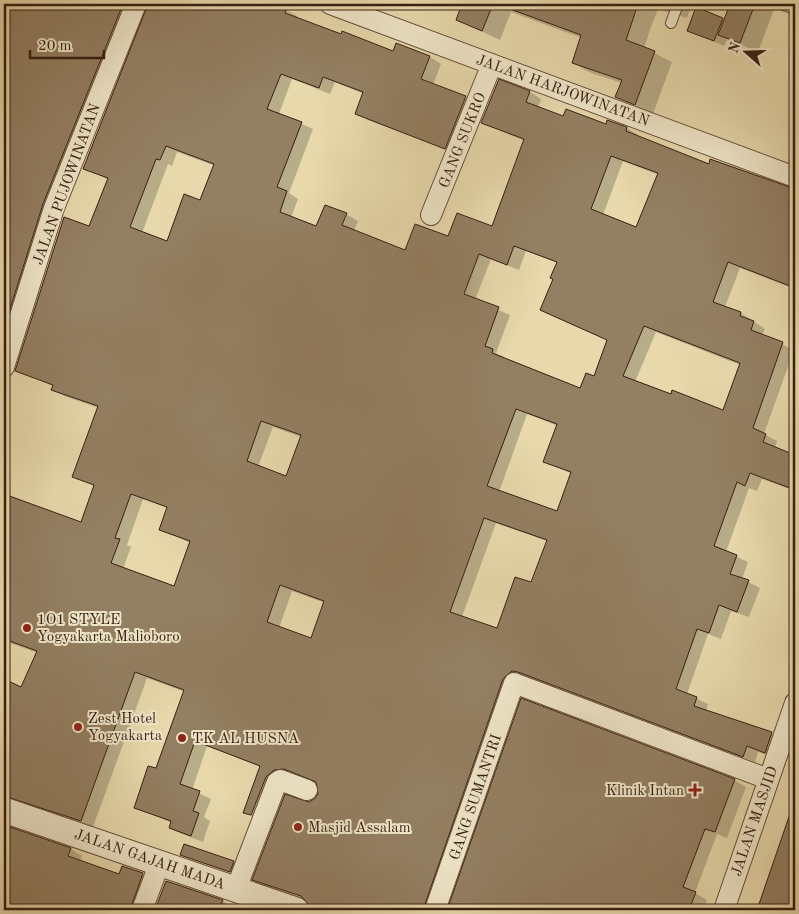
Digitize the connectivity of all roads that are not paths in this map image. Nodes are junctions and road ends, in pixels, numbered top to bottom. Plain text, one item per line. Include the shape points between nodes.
1 (136, 4) edge
2 (330, 4) edge
3 (678, 4) edge
4 (781, 4) edge
5 (795, 9) edge
6 (671, 23) dead end
7 (492, 64) junction
8 (795, 177) edge
9 (431, 215) dead end
10 (4, 367) edge
11 (795, 703) edge
12 (768, 779) junction
13 (307, 790) dead end
14 (4, 810) edge
15 (160, 862) junction
16 (236, 889) junction
17 (142, 910) edge
18 (296, 910) edge
19 (435, 910) edge
20 (724, 910) edge

1 - 10 street, JALAN PUJOWINATAN via 54,208
2 - 7 street, JALAN HARJOWINATAN
3 - 6 lane
4 - 5 lane
7 - 8 street, JALAN HARJOWINATAN
7 - 9 street, GANG SUKRO
11 - 12 street, JALAN MASJID
12 - 19 street, GANG SUMANTRI via 514,683
12 - 20 street, JALAN MASJID
13 - 16 street via 280,780 277,782
14 - 15 street, JALAN GAJAH MADA
15 - 16 street, JALAN GAJAH MADA
15 - 17 street
16 - 18 street, JALAN GAJAH MADA

